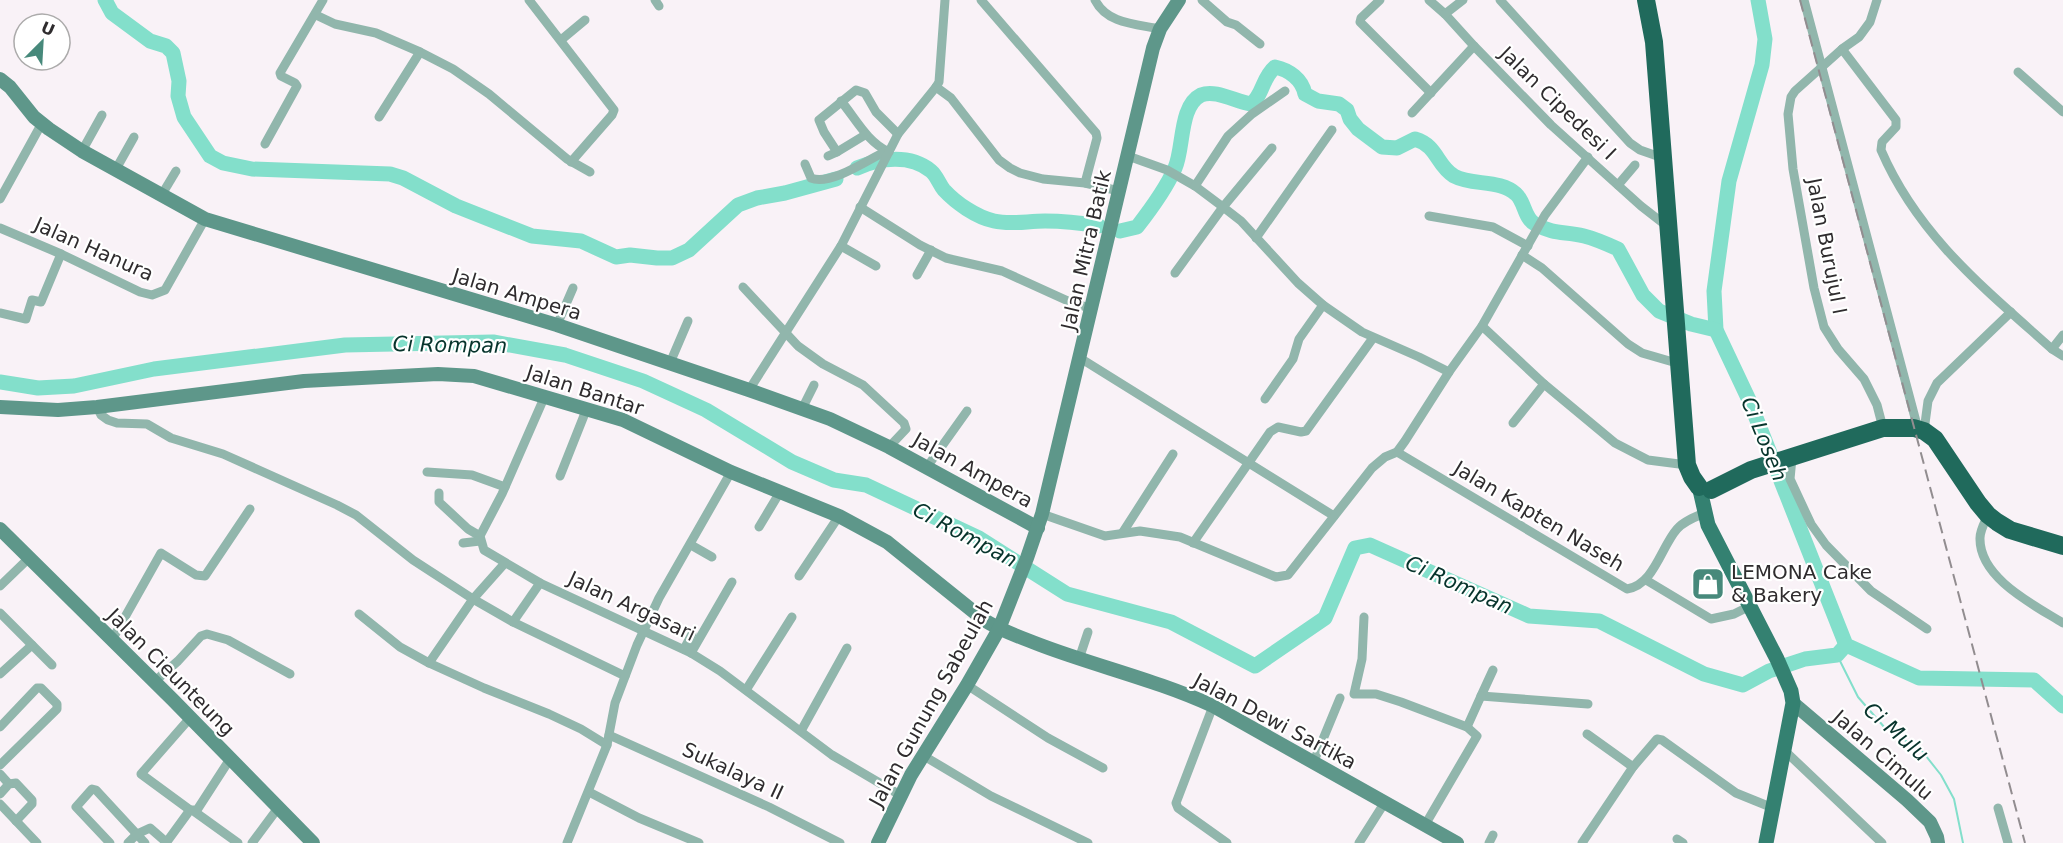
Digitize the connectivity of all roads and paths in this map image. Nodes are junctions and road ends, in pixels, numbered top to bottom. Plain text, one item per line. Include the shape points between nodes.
1 (323, 0) edge
2 (529, 0) edge
3 (945, 0) edge
4 (981, 0) edge
5 (1095, 0) edge
6 (1179, 0) edge
7 (1202, 0) edge
8 (1380, 0) edge
9 (1429, 0) edge
10 (1462, 0) edge
11 (1500, 0) edge
12 (1646, 0) edge
13 (1804, 0) edge
14 (1877, 0) edge
15 (1446, 14) junction
16 (316, 15) junction
17 (585, 20) dead end
18 (1160, 29) junction
19 (561, 40) junction
20 (1260, 44) dead end
21 (1474, 46) junction
22 (1842, 48) junction
23 (420, 52) junction
24 (1821, 68) junction
25 (2019, 72) dead end
26 (0, 79) edge
27 (936, 87) junction
28 (1285, 92) dead end
29 (1431, 93) junction
30 (841, 102) junction
31 (2063, 112) edge
32 (1412, 113) dead end
33 (102, 115) dead end
34 (379, 117) dead end
35 (42, 123) junction
36 (1332, 130) dead end
37 (898, 134) junction
38 (866, 135) junction
39 (134, 137) dead end
40 (266, 144) dead end
41 (1272, 148) dead end
42 (82, 151) junction
43 (1128, 156) junction
44 (886, 157) junction
45 (1588, 157) junction
46 (1663, 158) junction
47 (571, 162) junction
48 (805, 164) dead end
49 (1635, 165) dead end
50 (116, 169) junction
51 (176, 171) dead end
52 (590, 172) dead end
53 (1085, 183) junction
54 (1618, 185) junction
55 (1195, 186) junction
56 (1119, 191) junction
57 (161, 195) junction
58 (0, 199) edge
59 (860, 207) junction
60 (1223, 207) junction
61 (1429, 216) dead end
62 (205, 219) junction
63 (1668, 227) junction
64 (0, 228) edge
65 (1256, 238) junction
66 (841, 246) junction
67 (1528, 246) junction
68 (931, 250) junction
69 (61, 254) junction
70 (1522, 255) junction
71 (876, 266) dead end
72 (1175, 273) dead end
73 (917, 275) dead end
74 (743, 287) dead end
75 (573, 288) dead end
76 (1323, 305) junction
77 (1092, 309) junction
78 (2011, 312) junction
79 (0, 313) edge
80 (688, 321) dead end
81 (557, 325) junction
82 (1482, 326) junction
83 (785, 332) junction
84 (2063, 335) edge
85 (1373, 338) junction
86 (2052, 349) junction
87 (2063, 356) edge
88 (1080, 358) junction
89 (670, 363) junction
90 (1680, 364) junction
91 (1449, 372) junction
92 (1544, 384) junction
93 (814, 385) dead end
94 (749, 390) junction
95 (544, 398) junction
96 (1265, 399) dead end
97 (0, 407) edge
98 (97, 407) junction
99 (587, 408) junction
100 (802, 410) junction
101 (968, 411) dead end
102 (1513, 423) dead end
103 (1883, 428) junction
104 (1921, 430) junction
105 (890, 447) junction
106 (1397, 452) junction
107 (1173, 454) dead end
108 (1790, 459) junction
109 (1250, 463) junction
110 (1687, 465) junction
111 (927, 467) junction
112 (427, 472) dead end
113 (731, 472) junction
114 (560, 476) dead end
115 (1705, 485) junction
116 (505, 487) junction
117 (780, 492) junction
118 (439, 493) dead end
119 (250, 509) dead end
120 (1042, 514) junction
121 (1988, 515) junction
122 (838, 516) junction
123 (1334, 516) junction
124 (1707, 519) junction
125 (759, 527) dead end
126 (1038, 528) junction
127 (0, 530) edge
128 (1123, 532) junction
129 (480, 539) junction
130 (463, 543) dead end
131 (1193, 543) junction
132 (691, 545) junction
133 (2063, 546) edge
134 (712, 557) dead end
135 (29, 558) junction
136 (505, 563) junction
137 (799, 576) dead end
138 (1646, 579) junction
139 (732, 582) dead end
140 (540, 583) junction
141 (0, 586) edge
142 (473, 600) junction
143 (1750, 606) junction
144 (0, 613) edge
145 (358, 614) dead end
146 (1364, 617) dead end
147 (792, 618) dead end
148 (513, 622) junction
149 (2063, 623) edge
150 (999, 629) junction
151 (1928, 629) dead end
152 (1088, 632) dead end
153 (644, 633) junction
154 (692, 634) dead end
155 (112, 640) junction
156 (32, 645) junction
157 (847, 648) dead end
158 (687, 651) junction
159 (1079, 659) junction
160 (429, 663) junction
161 (52, 665) dead end
162 (1493, 670) dead end
163 (0, 674) edge
164 (290, 674) dead end
165 (625, 676) junction
166 (154, 682) junction
167 (967, 685) junction
168 (746, 690) junction
169 (1481, 696) junction
170 (1340, 698) dead end
171 (1794, 703) junction
172 (1588, 704) dead end
173 (1213, 706) junction
174 (190, 718) junction
175 (0, 727) edge
176 (1467, 727) junction
177 (801, 731) junction
178 (1587, 734) dead end
179 (609, 735) junction
180 (607, 745) junction
181 (1785, 751) junction
182 (924, 756) junction
183 (230, 759) junction
184 (1314, 761) junction
185 (0, 765) edge
186 (1633, 767) junction
187 (1103, 768) dead end
188 (0, 774) edge
189 (9, 784) junction
190 (589, 792) junction
191 (0, 794) edge
192 (900, 795) junction
193 (1385, 802) junction
194 (0, 804) edge
195 (278, 808) junction
196 (1773, 808) junction
197 (1998, 808) dead end
198 (192, 811) junction
199 (16, 820) junction
200 (1425, 825) junction
201 (137, 834) junction
202 (166, 842) edge
203 (37, 843) edge
204 (110, 843) edge
205 (128, 843) edge
206 (145, 843) edge
207 (238, 843) edge
208 (252, 843) edge
209 (313, 843) edge
210 (567, 843) edge
211 (699, 843) edge
212 (840, 843) edge
213 (878, 843) edge
214 (1088, 843) edge
215 (1227, 843) edge
216 (1359, 843) edge
217 (1457, 843) edge
218 (1582, 843) edge
219 (1766, 843) edge
220 (1882, 843) edge
221 (1938, 843) edge
222 (2007, 843) edge

1 - 16 street
2 - 19 street
3 - 27 street
4 - 53 street via 1096,133
5 - 18 street via 1101,11 1113,19
6 - 18 street, Jalan Mitra Batik
7 - 20 street
8 - 29 street via 1360,22
9 - 15 street, Jalan Cipedesi I
10 - 15 street
11 - 46 street via 1630,143
12 - 46 highway via 1653,35
13 - 24 street
14 - 22 street, Jalan Burujul I via 1870,22 1859,37
15 - 21 street, Jalan Cipedesi I
16 - 23 street via 335,24 376,33
16 - 40 street via 280,73 297,86
17 - 19 street
18 - 43 street, Jalan Mitra Batik
19 - 47 street via 614,110
21 - 29 street
21 - 45 street, Jalan Cipedesi I
22 - 24 street, Jalan Burujul I
22 - 78 street via 1896,120 1896,127 1882,142 1881,150 1923,223 1957,262
23 - 34 street
23 - 47 street via 489,94
24 - 103 street, Jalan Burujul I via 1791,97 1788,114 1793,169 1824,327 1872,392
24 - 104 street
25 - 31 street
26 - 35 street, Jalan Ampera
27 - 37 street
27 - 53 street via 951,98 999,160 1010,168 1043,179
28 - 55 street via 1233,130
29 - 32 street
30 - 37 street via 856,90 865,93 876,112
30 - 38 street
30 - 38 street via 819,122 832,154
33 - 42 street
35 - 42 street, Jalan Ampera
35 - 58 street
36 - 65 street
37 - 44 street
38 - 44 street
39 - 50 street
41 - 60 street
42 - 50 street, Jalan Ampera
43 - 55 street via 1167,170
43 - 56 street, Jalan Mitra Batik
44 - 48 street via 816,180
44 - 59 street
45 - 54 street, Jalan Cipedesi I
45 - 67 street via 1545,215
46 - 63 highway
47 - 52 street
49 - 54 street
50 - 57 street, Jalan Ampera
51 - 57 street
53 - 56 street
54 - 63 street, Jalan Cipedesi I
55 - 60 street
56 - 77 street, Jalan Mitra Batik
57 - 62 street, Jalan Ampera
59 - 66 street
59 - 68 street
60 - 65 street
60 - 72 street
61 - 67 street via 1497,228
62 - 69 street, Jalan Hanura via 165,290 152,296
62 - 81 street, Jalan Ampera
63 - 90 highway
64 - 69 street, Jalan Hanura
65 - 76 street
66 - 71 street
66 - 83 street
67 - 70 street
68 - 73 street
68 - 77 street via 946,258 1002,271
69 - 79 street via 41,302 32,300 26,319
70 - 82 street
70 - 90 street via 1628,344 1642,353
74 - 83 street
75 - 81 street
76 - 85 street
76 - 96 street
77 - 88 street, Jalan Mitra Batik
78 - 86 street
78 - 104 street via 1937,383
80 - 89 street
81 - 89 street, Jalan Ampera
82 - 91 street
82 - 92 street
83 - 94 street
83 - 105 street via 823,364 863,385 904,423 906,429
84 - 86 street
85 - 91 street
85 - 109 street via 1306,431 1273,428
86 - 87 street
88 - 109 street
88 - 120 street, Jalan Mitra Batik
89 - 94 street, Jalan Ampera
90 - 110 highway
91 - 106 street
92 - 102 street
92 - 110 street via 1600,432 1629,451 1654,461
93 - 100 street
94 - 100 street, Jalan Ampera
95 - 98 street, Jalan Bantar via 474,376 438,374 304,381
95 - 99 street, Jalan Bantar
95 - 116 street
97 - 98 street, Jalan Bantar
98 - 142 street via 108,420 147,424 171,438 224,453 337,505
99 - 113 street, Jalan Bantar via 623,420
99 - 114 street
100 - 105 street, Jalan Ampera
101 - 111 street
103 - 104 highway
103 - 108 highway
104 - 121 highway via 1938,442
105 - 111 street, Jalan Ampera
106 - 123 street via 1372,468
106 - 138 street, Jalan Kapten Naseh via 1625,588 1634,588
107 - 128 street
108 - 115 highway
108 - 151 street via 1790,479 1811,524 1826,545 1871,591
109 - 123 street
109 - 131 street
110 - 115 highway
111 - 126 street, Jalan Ampera
112 - 116 street via 472,475
113 - 117 street, Jalan Bantar
113 - 132 street
115 - 124 main road
116 - 129 street
117 - 122 street, Jalan Bantar
117 - 125 street
118 - 129 street, Jalan Argasari via 439,502
119 - 155 street via 205,576 196,575 161,553
120 - 126 street, Jalan Gunung Sabeulah
120 - 128 street via 1105,536
121 - 133 highway via 2010,530
121 - 149 street via 1980,539 1995,574 2012,590
122 - 137 street
122 - 150 street, Jalan Bantar via 886,542
123 - 131 street via 1292,572 1282,578
124 - 138 street, Jalan Kapten Naseh via 1686,521 1675,531
124 - 143 main road
126 - 150 street, Jalan Gunung Sabeulah
127 - 135 street, Jalan Cieunteung
128 - 131 street via 1145,531
129 - 130 street
129 - 136 street, Jalan Argasari via 484,550
132 - 134 street
132 - 153 street
135 - 141 street
135 - 155 street, Jalan Cieunteung
136 - 140 street, Jalan Argasari
136 - 142 street
138 - 143 street via 1711,619
139 - 158 street
140 - 148 street
140 - 153 street, Jalan Argasari
142 - 148 street
142 - 160 street
143 - 171 main road
144 - 156 street
145 - 160 street
146 - 176 street via 1362,659 1354,694 1382,696
147 - 168 street
148 - 165 street
150 - 159 street, Jalan Dewi Sartika
150 - 167 street, Jalan Gunung Sabeulah
152 - 159 street
153 - 158 street, Jalan Argasari
153 - 165 street
154 - 158 street
155 - 166 street, Jalan Cieunteung
156 - 161 street
156 - 163 street
157 - 177 street
158 - 168 street, Jalan Argasari
159 - 173 street, Jalan Dewi Sartika
160 - 180 street via 542,710
162 - 169 street
164 - 166 street via 228,640 207,634
165 - 179 street
166 - 174 street, Jalan Cieunteung
167 - 182 street, Jalan Gunung Sabeulah
167 - 187 street via 1048,738
168 - 177 street, Jalan Argasari
169 - 172 street
169 - 176 street
170 - 184 street
171 - 181 main road
171 - 221 street, Jalan Cimulu via 1930,822
173 - 184 street, Jalan Dewi Sartika
173 - 215 street via 1176,802 1178,808
174 - 183 street, Jalan Cieunteung
174 - 198 street via 141,774
175 - 185 street via 37,688 57,704 57,709
176 - 200 street via 1476,737
177 - 192 street, Jalan Argasari via 832,755
178 - 186 street
179 - 180 street
179 - 212 street, Sukalaya II
180 - 190 street
181 - 196 main road
181 - 220 street
182 - 192 street, Jalan Gunung Sabeulah
182 - 214 street via 991,796
183 - 195 street, Jalan Cieunteung
183 - 198 street
184 - 193 street, Jalan Dewi Sartika
186 - 196 street via 1654,742 1662,740 1736,793
186 - 218 street
188 - 189 street
189 - 191 street
189 - 199 street via 19,784 33,801
190 - 210 street
190 - 211 street
192 - 213 street, Jalan Gunung Sabeulah
193 - 200 street, Jalan Dewi Sartika
193 - 216 street
194 - 199 street
195 - 208 street
195 - 209 street, Jalan Cieunteung
196 - 219 main road
197 - 222 street
198 - 202 street
198 - 207 street
199 - 203 street
200 - 217 street, Jalan Dewi Sartika
201 - 202 street via 150,828
201 - 204 street via 93,789 76,807
201 - 205 street
201 - 206 street

